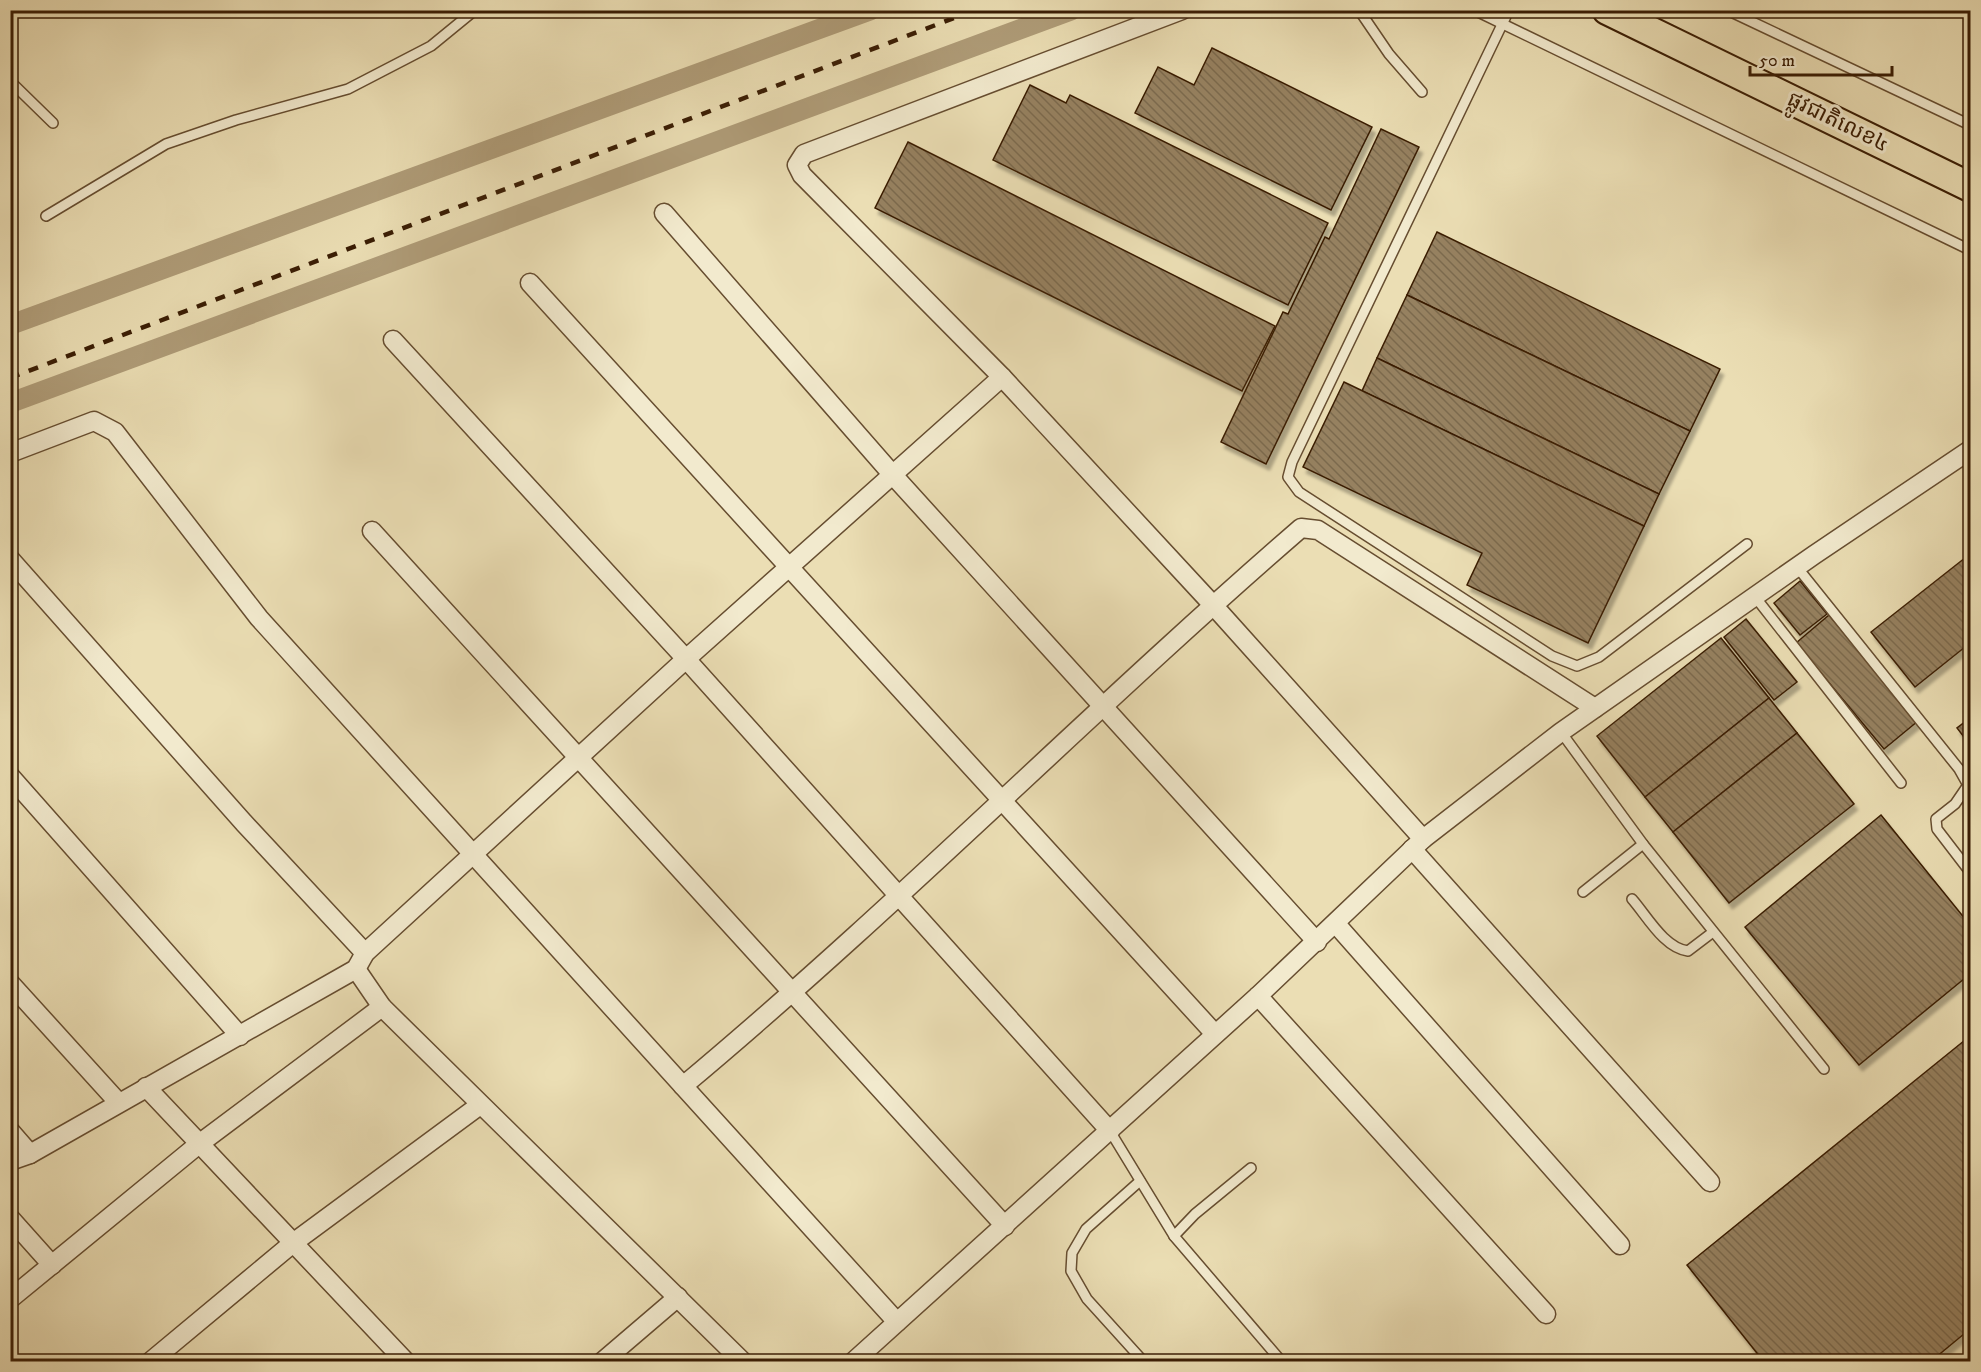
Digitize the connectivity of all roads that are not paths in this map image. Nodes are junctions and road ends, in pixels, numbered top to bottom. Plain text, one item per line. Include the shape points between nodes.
1 (475, 10) edge
2 (1182, 10) edge
3 (1359, 10) edge
4 (1474, 10) edge
5 (1509, 10) edge
6 (1608, 10) edge
7 (1727, 10) edge
8 (1503, 23) junction
9 (10, 81) edge
10 (1422, 92) dead end
11 (53, 123) dead end
12 (1971, 125) edge
13 (1971, 187) edge
14 (664, 213) dead end
15 (46, 216) dead end
16 (1971, 250) edge
17 (530, 283) dead end
18 (393, 340) dead end
19 (1002, 377) junction
20 (1971, 450) edge
21 (10, 453) edge
22 (892, 474) junction
23 (372, 531) dead end
24 (1747, 544) dead end
25 (10, 559) edge
26 (789, 567) junction
27 (1797, 567) junction
28 (1756, 598) junction
29 (1213, 605) junction
30 (686, 659) junction
31 (1102, 706) junction
32 (1595, 708) junction
33 (1561, 732) junction
34 (578, 760) junction
35 (10, 776) edge
36 (1901, 783) dead end
37 (1002, 800) junction
38 (1418, 844) junction
39 (1643, 844) junction
40 (475, 854) junction
41 (1971, 872) edge
42 (1583, 892) dead end
43 (900, 896) junction
44 (1632, 899) dead end
45 (1336, 924) junction
46 (1713, 932) junction
47 (1317, 942) junction
48 (365, 953) junction
49 (356, 969) junction
50 (10, 983) edge
51 (792, 994) junction
52 (1258, 996) junction
53 (382, 1007) junction
54 (1215, 1034) junction
55 (240, 1036) junction
56 (1824, 1069) dead end
57 (683, 1086) junction
58 (146, 1087) junction
59 (118, 1102) junction
60 (480, 1105) junction
61 (10, 1131) edge
62 (1110, 1131) junction
63 (199, 1144) junction
64 (30, 1154) junction
65 (10, 1161) edge
66 (1251, 1168) dead end
67 (1140, 1181) junction
68 (1710, 1182) dead end
69 (10, 1218) edge
70 (1005, 1226) junction
71 (1174, 1236) junction
72 (293, 1243) junction
73 (1620, 1245) dead end
74 (52, 1265) junction
75 (678, 1297) junction
76 (10, 1299) edge
77 (1546, 1314) dead end
78 (897, 1322) junction
79 (400, 1360) edge
80 (150, 1362) edge
81 (602, 1362) edge
82 (743, 1362) edge
83 (853, 1362) edge
84 (1144, 1362) edge
85 (1281, 1362) edge

1 - 15 lane via 431,46 348,89 166,144
2 - 19 street via 804,154 797,165 802,175
3 - 10 lane via 1389,54
4 - 8 lane
5 - 8 lane
6 - 13 highway, ផ្លូវជាតិលេខ៤
7 - 12 lane
8 - 16 lane
8 - 24 lane via 1288,477 1299,492 1552,656 1577,666 1599,657
9 - 11 lane
14 - 22 street
17 - 26 street
18 - 30 street
19 - 22 street
19 - 29 street
20 - 27 street
21 - 40 street via 94,421 116,432 259,618
22 - 26 street
22 - 31 street
23 - 34 street
25 - 48 street
26 - 30 street
26 - 37 street
27 - 28 street
27 - 41 lane via 1959,769 1968,785 1955,804 1936,819 1937,829
28 - 32 street
28 - 36 lane
29 - 31 street
29 - 32 street via 1301,528 1318,530
29 - 38 street
30 - 34 street
30 - 43 street
31 - 37 street
31 - 47 street
32 - 33 street
33 - 38 street
33 - 39 lane
34 - 40 street
34 - 51 street
35 - 55 street
37 - 43 street
37 - 54 street
38 - 45 street
38 - 68 street
39 - 42 lane
39 - 46 lane
40 - 48 street
40 - 57 street
43 - 51 street
43 - 62 street
44 - 46 lane via 1680,950 1688,951
45 - 47 street
45 - 73 street
46 - 56 lane
47 - 52 street
48 - 49 street
49 - 53 street
49 - 55 street
50 - 59 street
51 - 57 street
51 - 70 street
52 - 54 street
52 - 77 street
53 - 60 street
53 - 63 street
54 - 62 street
55 - 58 street
57 - 78 street
58 - 59 street
58 - 63 street
59 - 64 street
60 - 72 street
60 - 75 street
61 - 64 street
62 - 67 lane
62 - 70 street
63 - 72 street
63 - 74 street
64 - 65 street
66 - 71 lane
67 - 71 lane
67 - 84 lane via 1086,1229 1072,1253 1071,1271 1087,1299
69 - 74 street
70 - 78 street
71 - 85 lane
72 - 79 street
72 - 80 street
74 - 76 street
75 - 81 street
75 - 82 street
78 - 83 street

